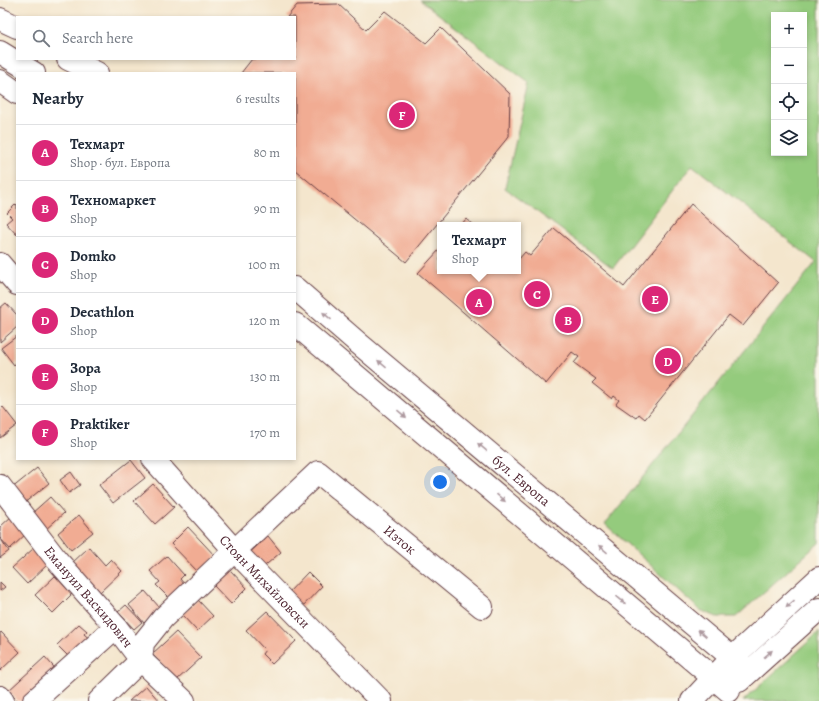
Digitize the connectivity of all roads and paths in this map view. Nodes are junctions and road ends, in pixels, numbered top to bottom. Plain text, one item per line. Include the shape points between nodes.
1 (0, 19) edge
2 (16, 27) edge
3 (0, 52) edge
4 (70, 60) edge
5 (32, 72) edge
6 (95, 72) edge
7 (0, 81) edge
8 (16, 92) edge
9 (0, 264) edge
10 (16, 283) edge
11 (296, 289) edge
12 (296, 325) edge
13 (154, 460) edge
14 (0, 486) edge
15 (235, 550) junction
16 (819, 578) edge
17 (482, 607) dead end
18 (819, 609) edge
19 (116, 627) junction
20 (141, 660) junction
21 (740, 664) junction
22 (721, 690) edge
23 (0, 697) edge
24 (3, 701) edge
25 (34, 701) edge
26 (99, 701) edge
27 (184, 701) edge
28 (381, 701) edge
29 (692, 701) edge

1 - 2 street
3 - 5 street
4 - 6 street
7 - 8 street
9 - 10 street
21 -> 11 street, бул. Европа
12 -> 22 street, бул. Европа
13 - 15 street, Стоян Михайловски
14 - 19 street, Емануил Васкидович via 56,559
15 - 17 street, Изток via 318,472
15 - 20 street via 163,618 143,643
15 - 28 street, Стоян Михайловски
16 -> 21 street
21 -> 18 street
19 - 20 street, Емануил Васкидович
19 - 25 street
20 - 26 street
20 - 27 street, Емануил Васкидович
21 - 22 street
22 - 29 street
23 - 24 street

